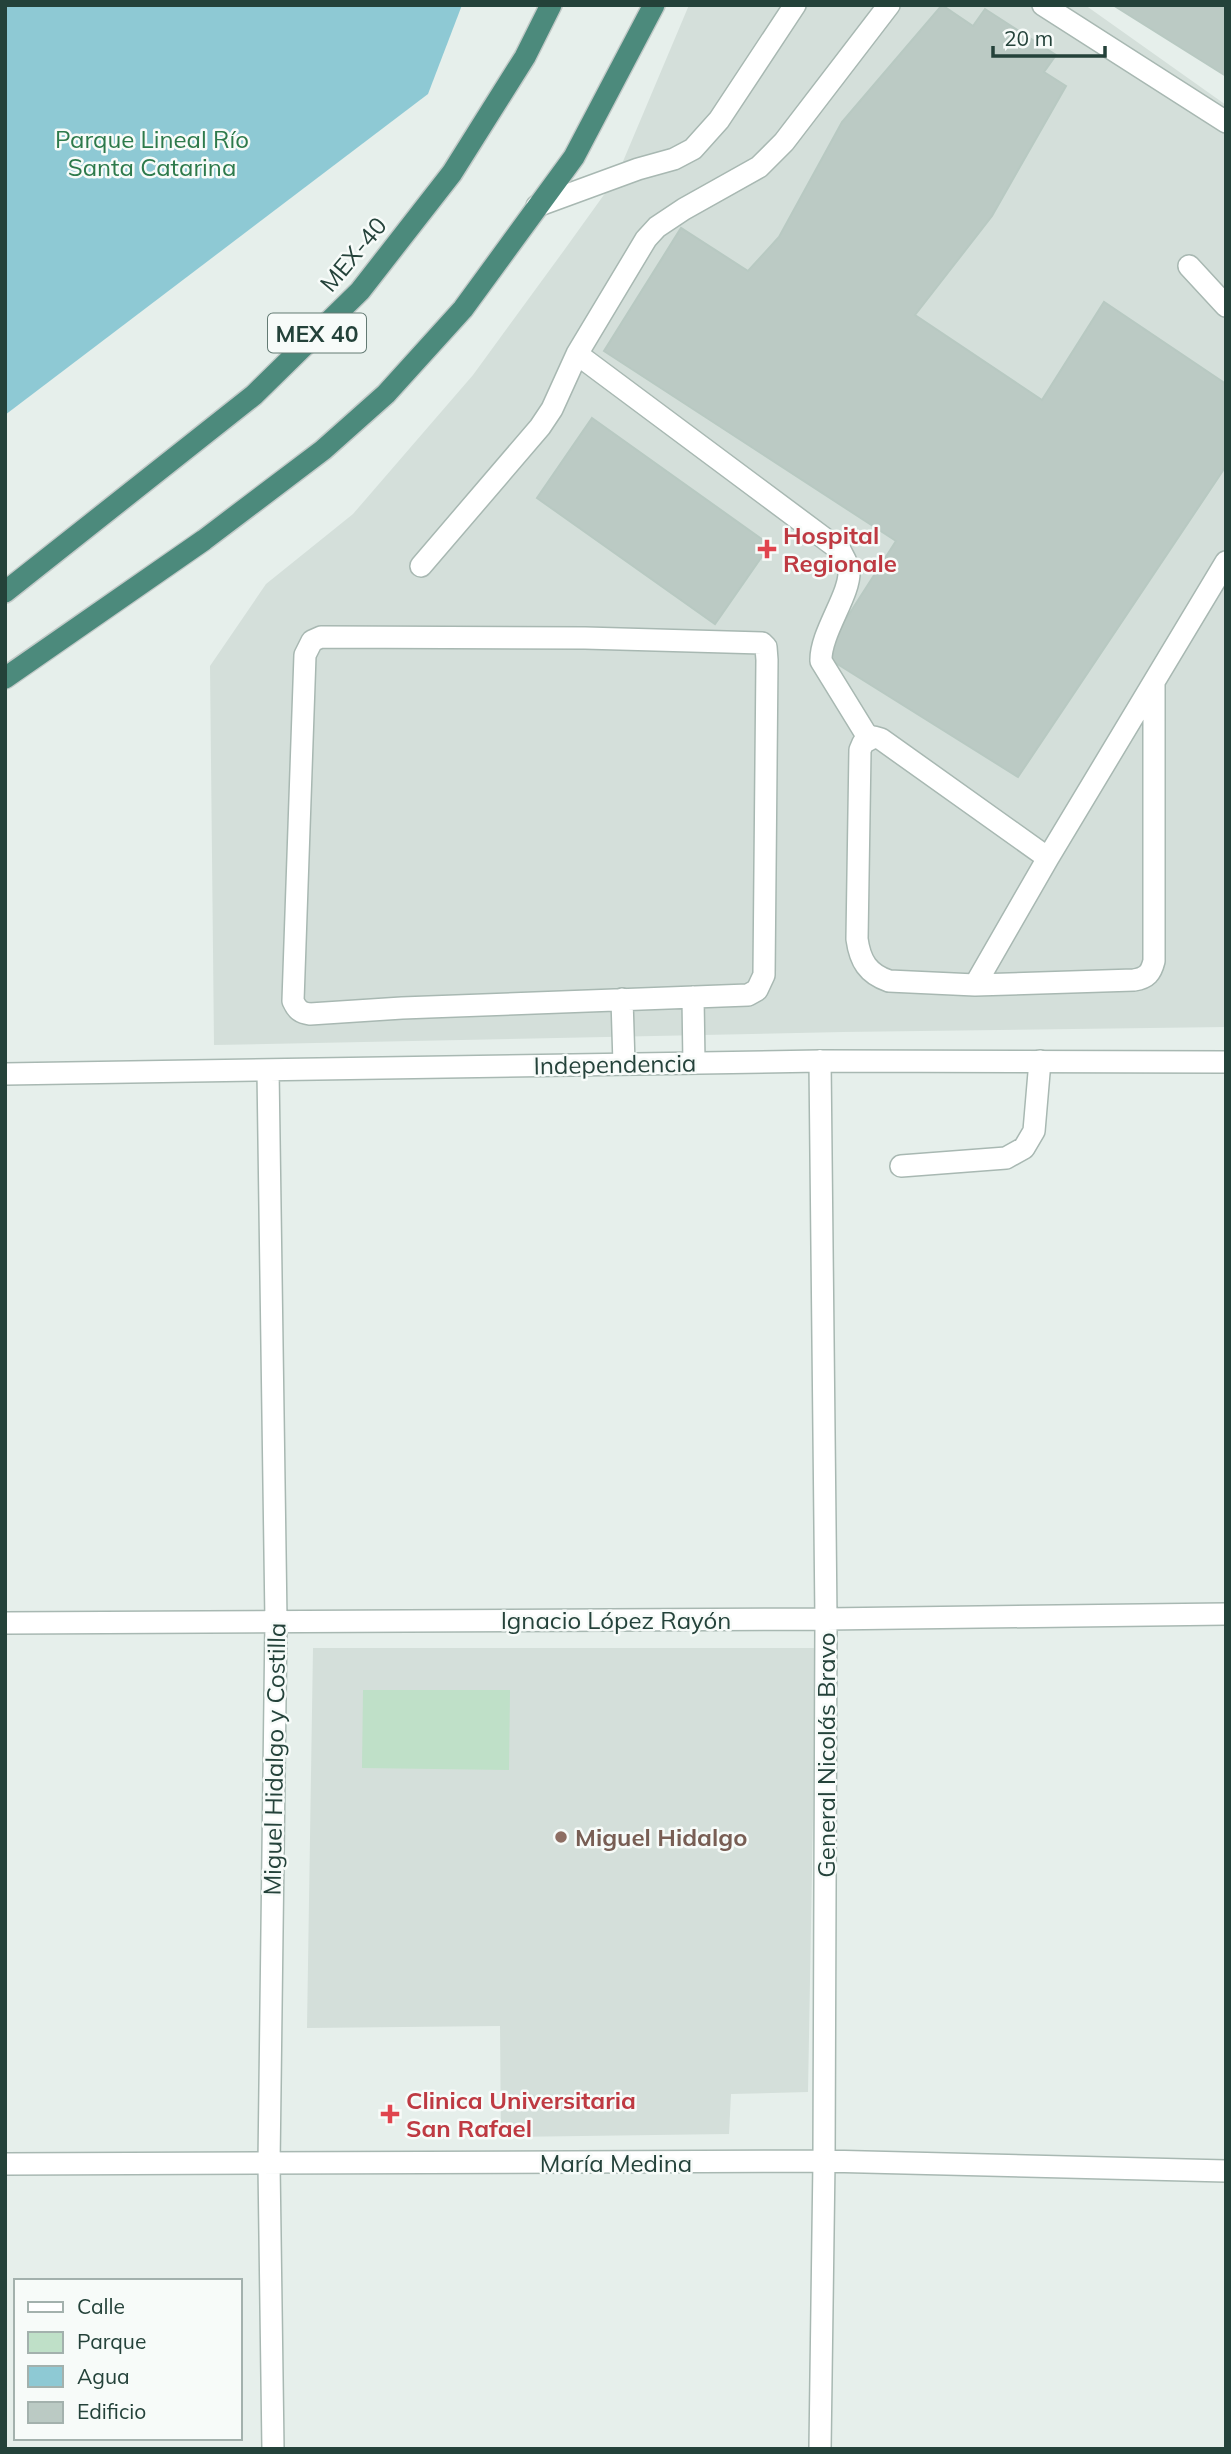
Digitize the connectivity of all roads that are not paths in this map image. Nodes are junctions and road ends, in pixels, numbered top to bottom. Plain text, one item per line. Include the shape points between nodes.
1 (551, 5) edge
2 (654, 5) edge
3 (795, 5) edge
4 (889, 5) edge
5 (1044, 5) edge
6 (1226, 122) edge
7 (537, 206) junction
8 (1189, 266) dead end
9 (1226, 306) edge
10 (577, 354) junction
11 (1226, 562) edge
12 (421, 566) dead end
13 (5, 592) edge
14 (5, 678) edge
15 (1154, 681) junction
16 (869, 739) junction
17 (1048, 858) junction
18 (975, 985) junction
19 (693, 997) junction
20 (622, 999) junction
21 (820, 1061) junction
22 (1040, 1061) junction
23 (1226, 1062) edge
24 (694, 1063) junction
25 (624, 1064) junction
26 (268, 1070) junction
27 (5, 1074) edge
28 (901, 1166) dead end
29 (1226, 1614) edge
30 (826, 1619) junction
31 (276, 1621) junction
32 (5, 1623) edge
33 (824, 2161) junction
34 (5, 2164) edge
35 (269, 2164) junction
36 (1226, 2171) edge
37 (273, 2449) edge
38 (820, 2449) edge

1 - 13 highway, MEX-40 / MEX 40 via 525,57 452,173 360,291 254,395
2 - 7 highway via 574,157
3 - 7 street via 719,120 693,149
4 - 10 street via 760,167 657,227
5 - 6 street
7 - 14 highway via 463,309 386,394 323,450 204,540
8 - 9 street
10 - 12 street via 540,427
10 - 16 street via 840,550 849,571 821,661
11 - 15 street
15 - 17 street
15 - 18 street via 1152,970 1134,980
16 - 17 street via 881,739
16 - 18 street via 860,750 857,939 863,961 878,978 889,981
17 - 18 street
19 - 20 street
19 - 20 street via 748,995 757,990 764,975 767,660 762,643 406,636 321,637 312,641 305,655 296,1008 310,1014
19 - 24 street
20 - 25 street
21 - 22 street, Independencia
21 - 24 street, Independencia
21 - 30 street, General Nicolás Bravo
22 - 23 street, Independencia
22 - 28 street via 1034,1131 1024,1148 1006,1158
24 - 25 street, Independencia
25 - 26 street, Independencia
26 - 27 street, Independencia
26 - 31 street, Miguel Hidalgo y Costilla
29 - 30 street, Ignacio López Rayón
30 - 31 street, Ignacio López Rayón
30 - 33 street, General Nicolás Bravo
31 - 32 street, Ignacio López Rayón
31 - 35 street, Miguel Hidalgo y Costilla
33 - 35 street, María Medina
33 - 36 street, María Medina
33 - 38 street, General Nicolás Bravo
34 - 35 street, María Medina
35 - 37 street, Miguel Hidalgo y Costilla

